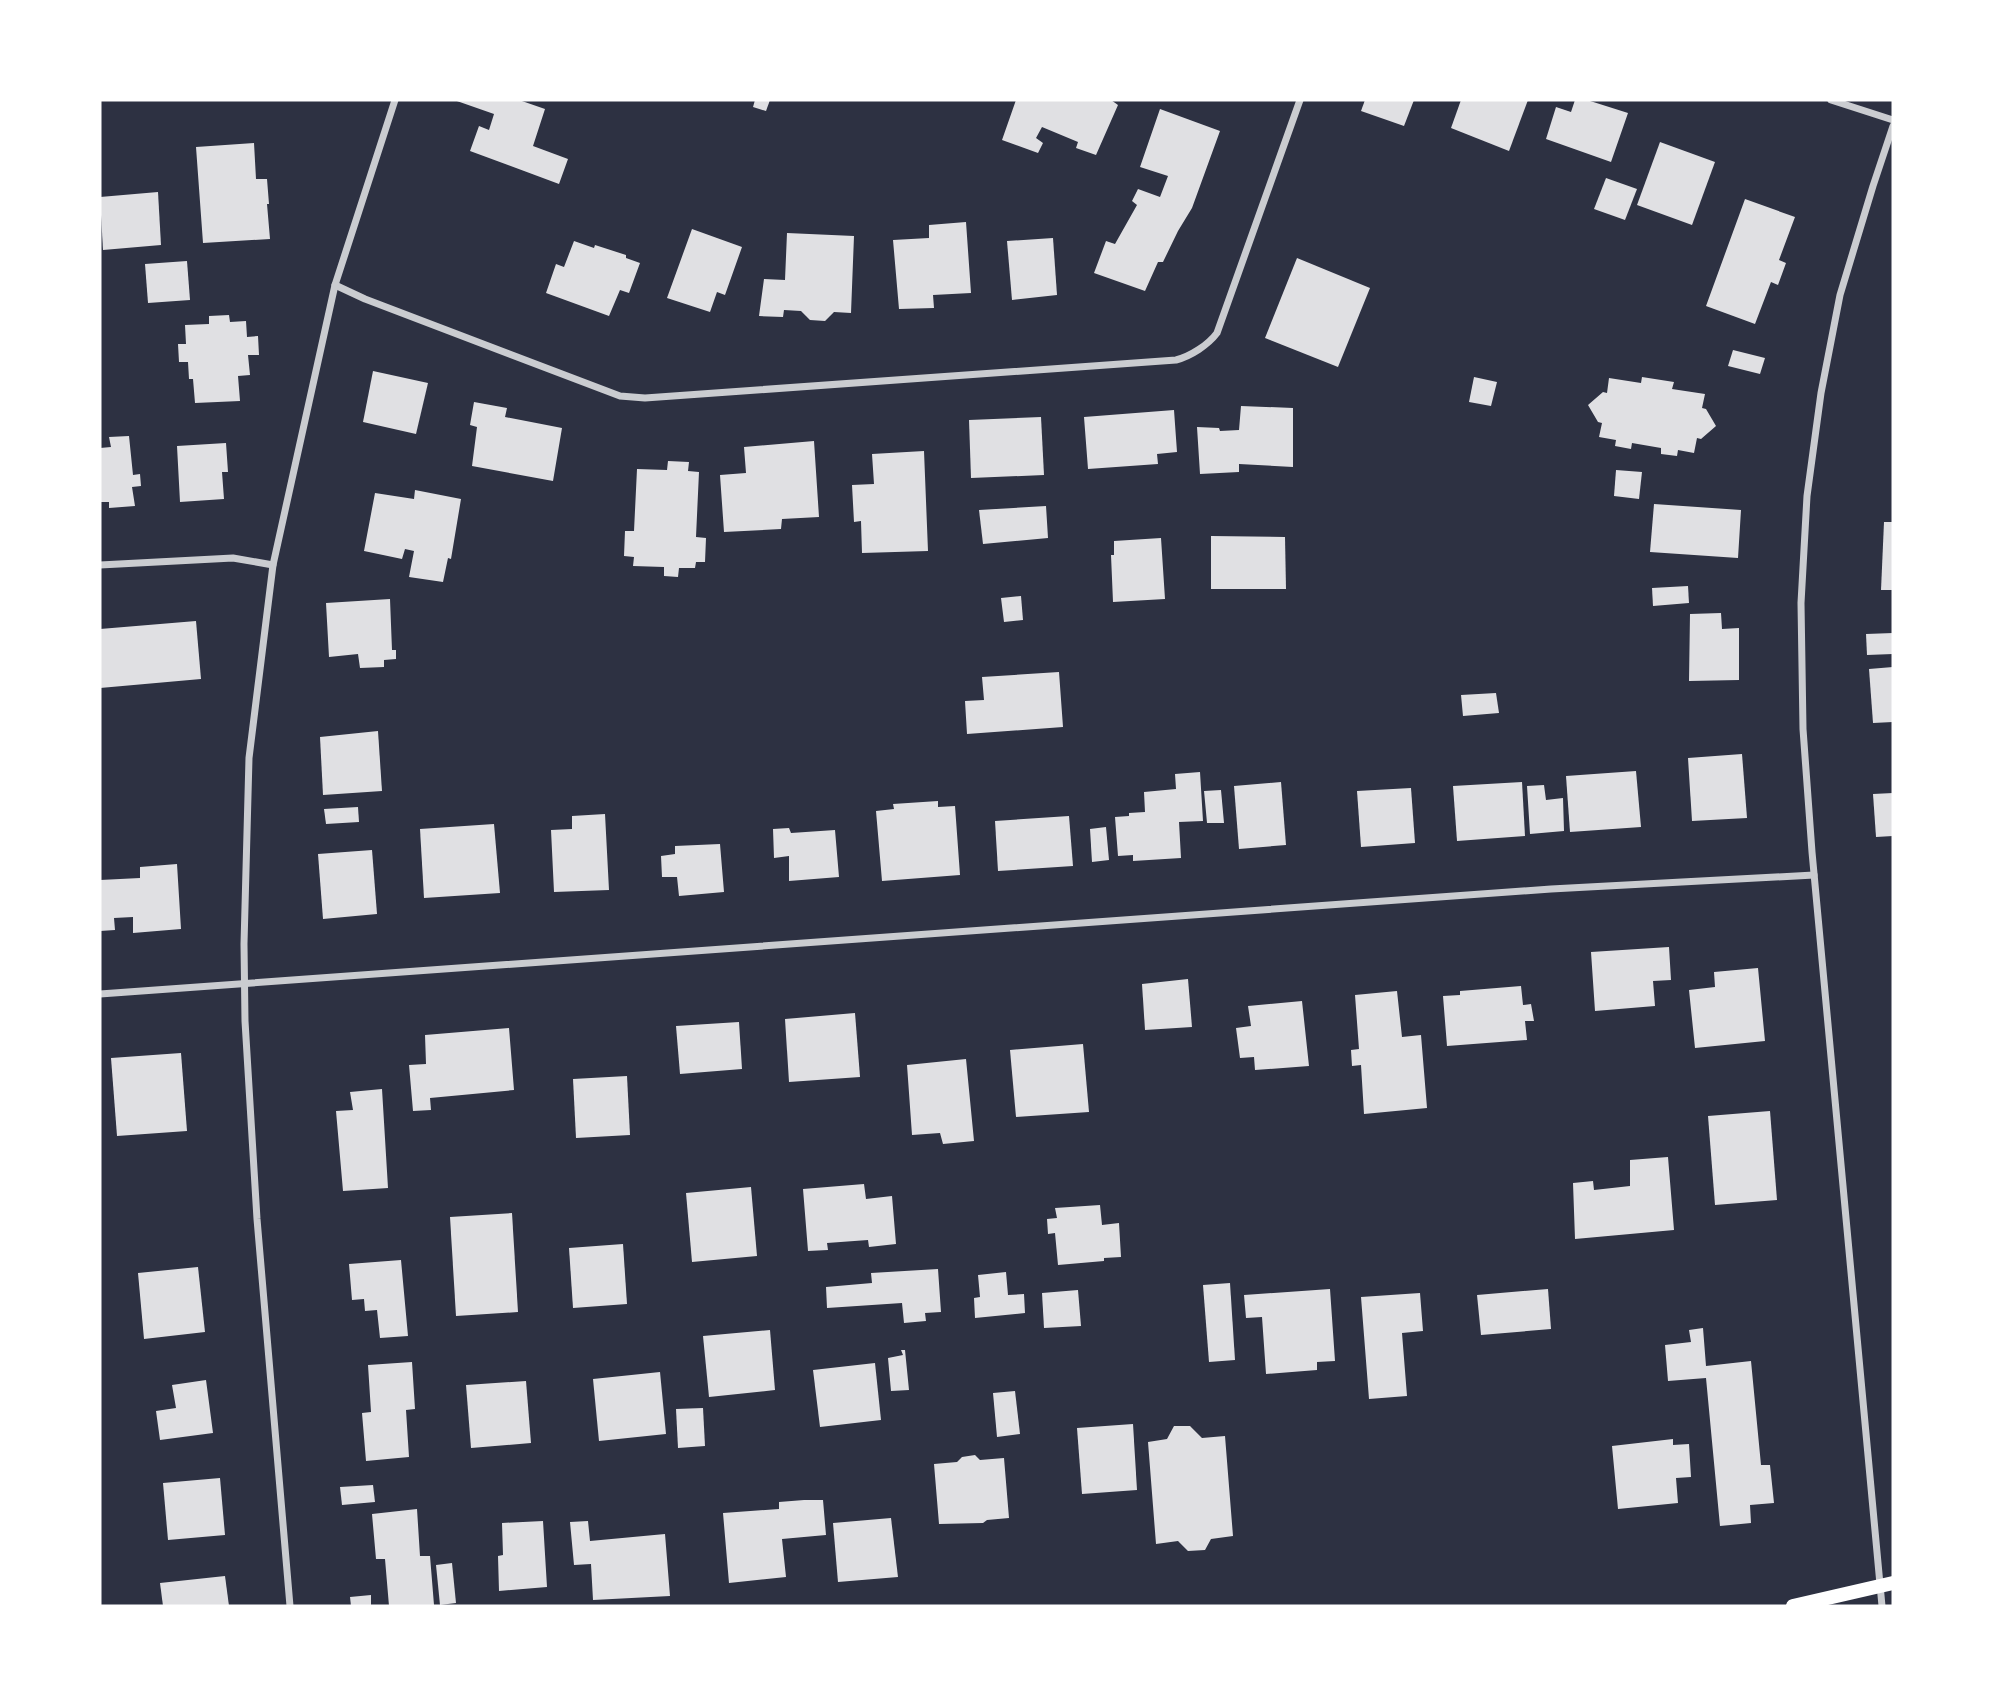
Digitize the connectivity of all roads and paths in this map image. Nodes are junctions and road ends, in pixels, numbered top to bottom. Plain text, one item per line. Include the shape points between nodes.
1 (395, 100) edge
2 (1300, 100) edge
3 (1832, 100) edge
4 (1893, 120) edge
5 (1893, 127) edge
6 (335, 285) junction
7 (100, 565) edge
8 (273, 565) junction
9 (1814, 874) junction
10 (244, 983) junction
11 (100, 994) edge
12 (1886, 1585) edge
13 (289, 1606) edge
14 (1793, 1606) edge
15 (1882, 1606) edge

1 - 6 street
2 - 6 street via 1217,332 1211,341 1176,360 659,397 620,396
3 - 4 street
5 - 9 street via 1840,295 1807,496 1801,603 1802,716
6 - 8 street
7 - 8 street via 233,558
8 - 10 street via 249,758
9 - 10 street
9 - 12 street
10 - 11 street
10 - 13 street via 257,1219
12 - 14 main road
12 - 15 street

